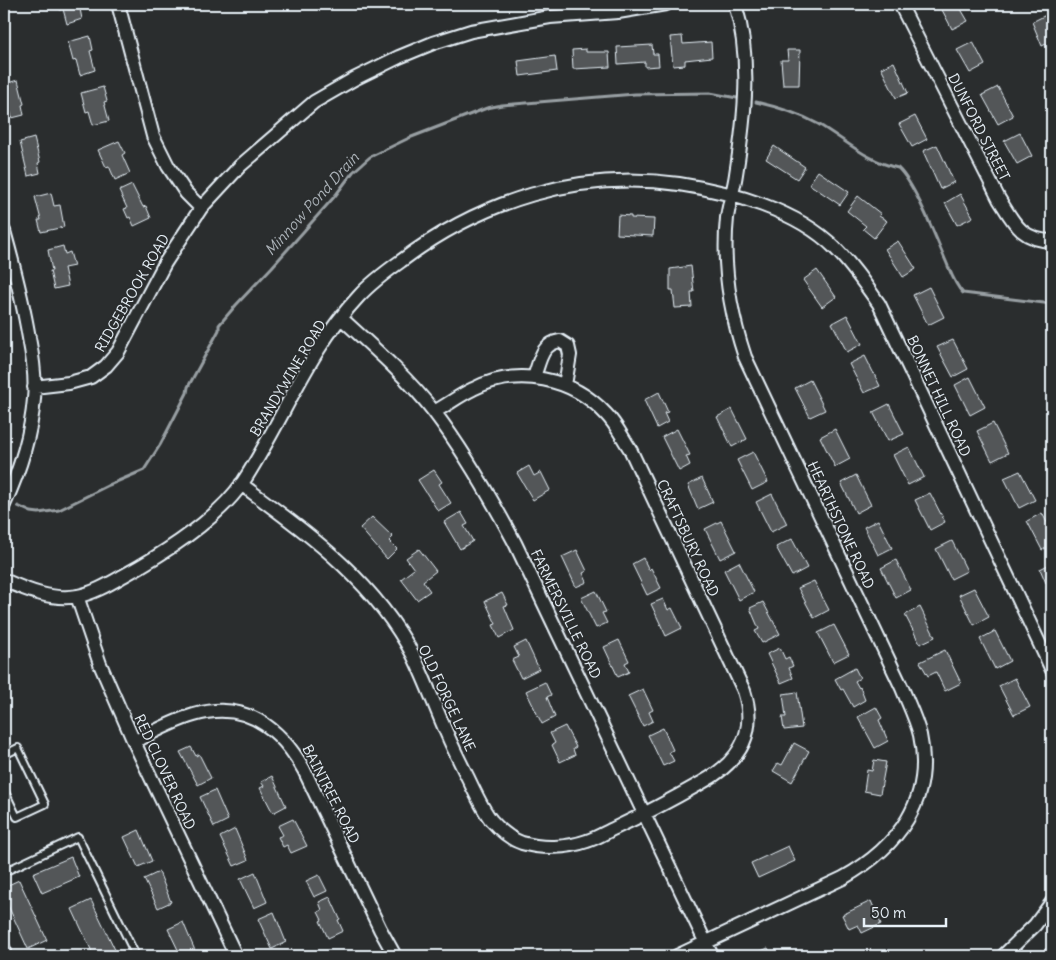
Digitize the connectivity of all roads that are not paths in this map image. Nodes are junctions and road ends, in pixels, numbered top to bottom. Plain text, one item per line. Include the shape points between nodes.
1 (118, 4) edge
2 (666, 4) edge
3 (735, 4) edge
4 (900, 4) edge
5 (732, 195) junction
6 (201, 208) junction
7 (4, 231) edge
8 (1052, 241) edge
9 (341, 318) junction
10 (534, 377) junction
11 (565, 385) junction
12 (34, 386) junction
13 (434, 412) junction
14 (241, 484) junction
15 (4, 505) edge
16 (4, 580) edge
17 (77, 596) junction
18 (1052, 670) edge
19 (134, 742) junction
20 (4, 755) edge
21 (4, 790) edge
22 (645, 814) junction
23 (4, 872) edge
24 (1052, 902) edge
25 (706, 942) junction
26 (4, 943) edge
27 (8, 951) dead end
28 (136, 956) edge
29 (236, 956) edge
30 (395, 956) edge
31 (677, 956) edge
32 (712, 956) edge
33 (1004, 956) edge

1 - 6 street via 153,136 186,193
2 - 6 street, RIDGEBROOK ROAD via 504,24 471,31 399,57 314,102 240,166
3 - 5 street, HEARTHSTONE ROAD via 741,24 746,87
4 - 8 street, DUNFORD STREET via 1014,223 1034,239
5 - 9 street, BRANDYWINE ROAD via 661,182 621,180 554,188 516,199 453,226 422,245 360,295
5 - 18 street, BONNET HILL ROAD via 806,226 833,246 857,272 879,304
5 - 25 street, HEARTHSTONE ROAD via 727,218 726,258 734,324 745,357 902,688 920,735 924,772 917,799 904,826 864,866
6 - 12 street, RIDGEBROOK ROAD via 165,263 118,352 106,366 91,376 69,383
7 - 12 street via 23,300 34,364
9 - 13 street, FARMERSVILLE ROAD
9 - 14 street, BRANDYWINE ROAD via 295,388
10 - 11 street, CRAFTSBURY ROAD
10 - 11 street via 545,347 560,341 568,346 570,355
10 - 13 street, CRAFTSBURY ROAD via 494,381 472,389
11 - 22 street, CRAFTSBURY ROAD via 586,395 607,414 630,449 748,702 747,733 739,752 718,774
12 - 15 street via 26,442
13 - 22 street, FARMERSVILLE ROAD via 481,482 515,543
14 - 17 street, BRANDYWINE ROAD via 216,512 167,550 102,587
14 - 22 street, OLD FORGE LANE via 323,546 356,576 374,598 412,654 472,785 491,819 507,836 521,843 564,846 587,841
16 - 17 street, BRANDYWINE ROAD via 42,594
17 - 19 street, RED CLOVER ROAD via 100,664
19 - 29 street, RED CLOVER ROAD
19 - 30 street, BAINTREE ROAD via 181,720 214,711 252,716 268,726 294,752 304,770
20 - 21 lane via 18,748 45,804 16,817
22 - 25 street, FARMERSVILLE ROAD
23 - 28 lane via 78,837
24 - 33 street via 1035,925
25 - 31 street
25 - 32 street, FARMERSVILLE ROAD
26 - 27 lane

